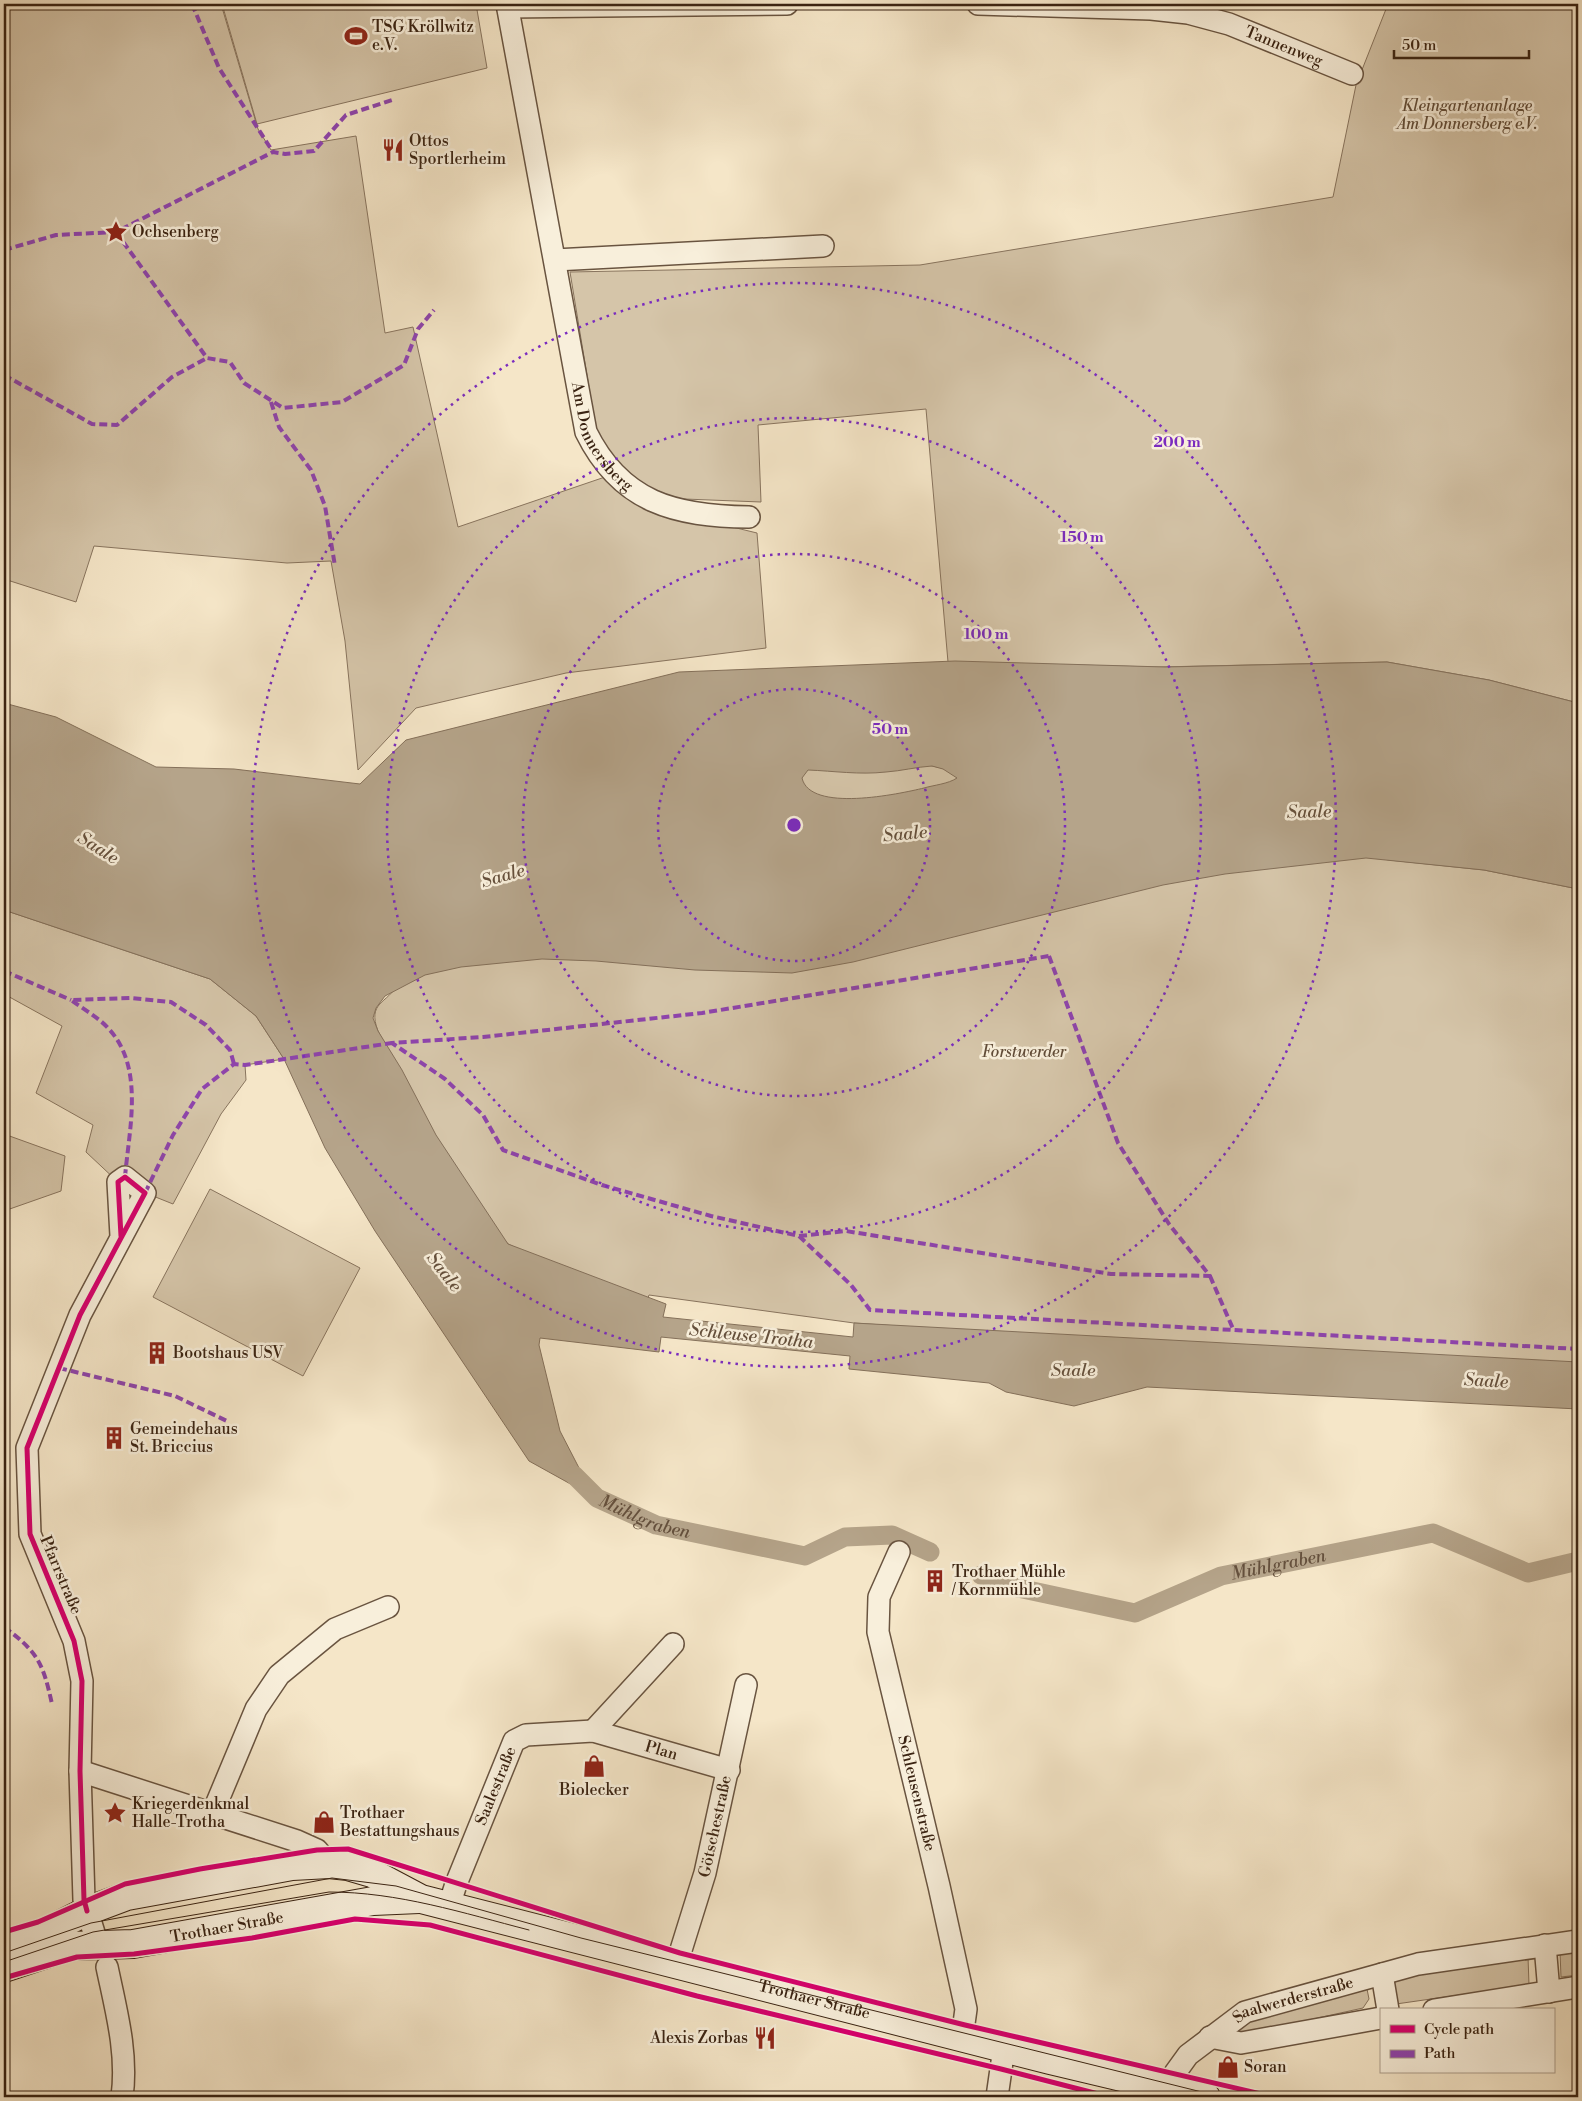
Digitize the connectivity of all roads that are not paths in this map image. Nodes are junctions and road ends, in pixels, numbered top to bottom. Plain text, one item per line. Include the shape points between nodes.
1 (788, 4) edge
2 (978, 4) edge
3 (508, 5) edge
4 (1352, 74) dead end
5 (823, 246) dead end
6 (554, 260) junction
7 (748, 517) dead end
8 (121, 1236) dead end
9 (900, 1552) dead end
10 (388, 1606) dead end
11 (674, 1644) dead end
12 (746, 1685) dead end
13 (593, 1731) junction
14 (729, 1770) junction
15 (80, 1771) junction
16 (213, 1812) junction
17 (329, 1864) junction
18 (421, 1899) junction
19 (450, 1906) junction
20 (87, 1911) junction
21 (1578, 1941) edge
22 (1545, 1945) junction
23 (4, 1948) edge
24 (102, 1957) junction
25 (676, 1966) junction
26 (4, 1968) edge
27 (1382, 1974) junction
28 (1578, 1987) edge
29 (1549, 1992) junction
30 (1388, 2008) edge
31 (1447, 2008) edge
32 (1380, 2018) edge
33 (1210, 2037) junction
34 (962, 2038) junction
35 (1004, 2048) junction
36 (1170, 2089) junction
37 (122, 2097) edge
38 (997, 2097) edge
39 (1206, 2097) edge

1 - 3 street
2 - 4 street, Tannenweg via 1151,9 1188,14 1228,24
3 - 6 street, Am Donnersberg
5 - 6 street
6 - 7 street, Am Donnersberg via 586,432 598,456 618,478 638,493 668,507 703,514
8 - 15 street, Pfarrstraße via 80,1315 27,1448 30,1534 74,1641 82,1681
9 - 34 street, Schleusenstraße via 879,1597 878,1632 966,2009
10 - 16 street via 335,1629 279,1675 256,1710
11 - 13 street
12 - 14 street, Götschestraße
13 - 14 street, Plan
13 - 19 street, Saalestraße via 526,1735 514,1741
14 - 25 street, Götschestraße via 705,1873
15 - 16 street
15 - 20 street, Pfarrstraße
16 - 17 street via 297,1841 317,1850
17 - 18 main road, Trothaer Straße via 372,1873
17 - 20 main road, Trothaer Straße via 292,1866 126,1896
18 - 19 main road, Trothaer Straße
18 - 24 main road, Trothaer Straße via 372,1901 133,1944
19 - 25 main road, Trothaer Straße
20 - 23 main road, Trothaer Straße via 36,1937
20 - 24 street, Pfarrstraße
21 - 22 street, Saalwerderstraße
22 - 27 street, Saalwerderstraße via 1418,1964
22 - 29 street
24 - 26 main road, Trothaer Straße via 70,1946
24 - 37 street, Pfarrstraße via 121,2036
25 - 34 main road, Trothaer Straße
27 - 30 street
27 - 33 street, Saalwerderstraße via 1245,2012
28 - 29 street
29 - 31 street
32 - 33 street, Saalwerderstraße via 1241,2043
33 - 36 street, Saalwerderstraße via 1188,2055 1175,2072
34 - 35 main road, Trothaer Straße
35 - 36 main road, Trothaer Straße
35 - 38 street
36 - 39 main road, Trothaer Straße

